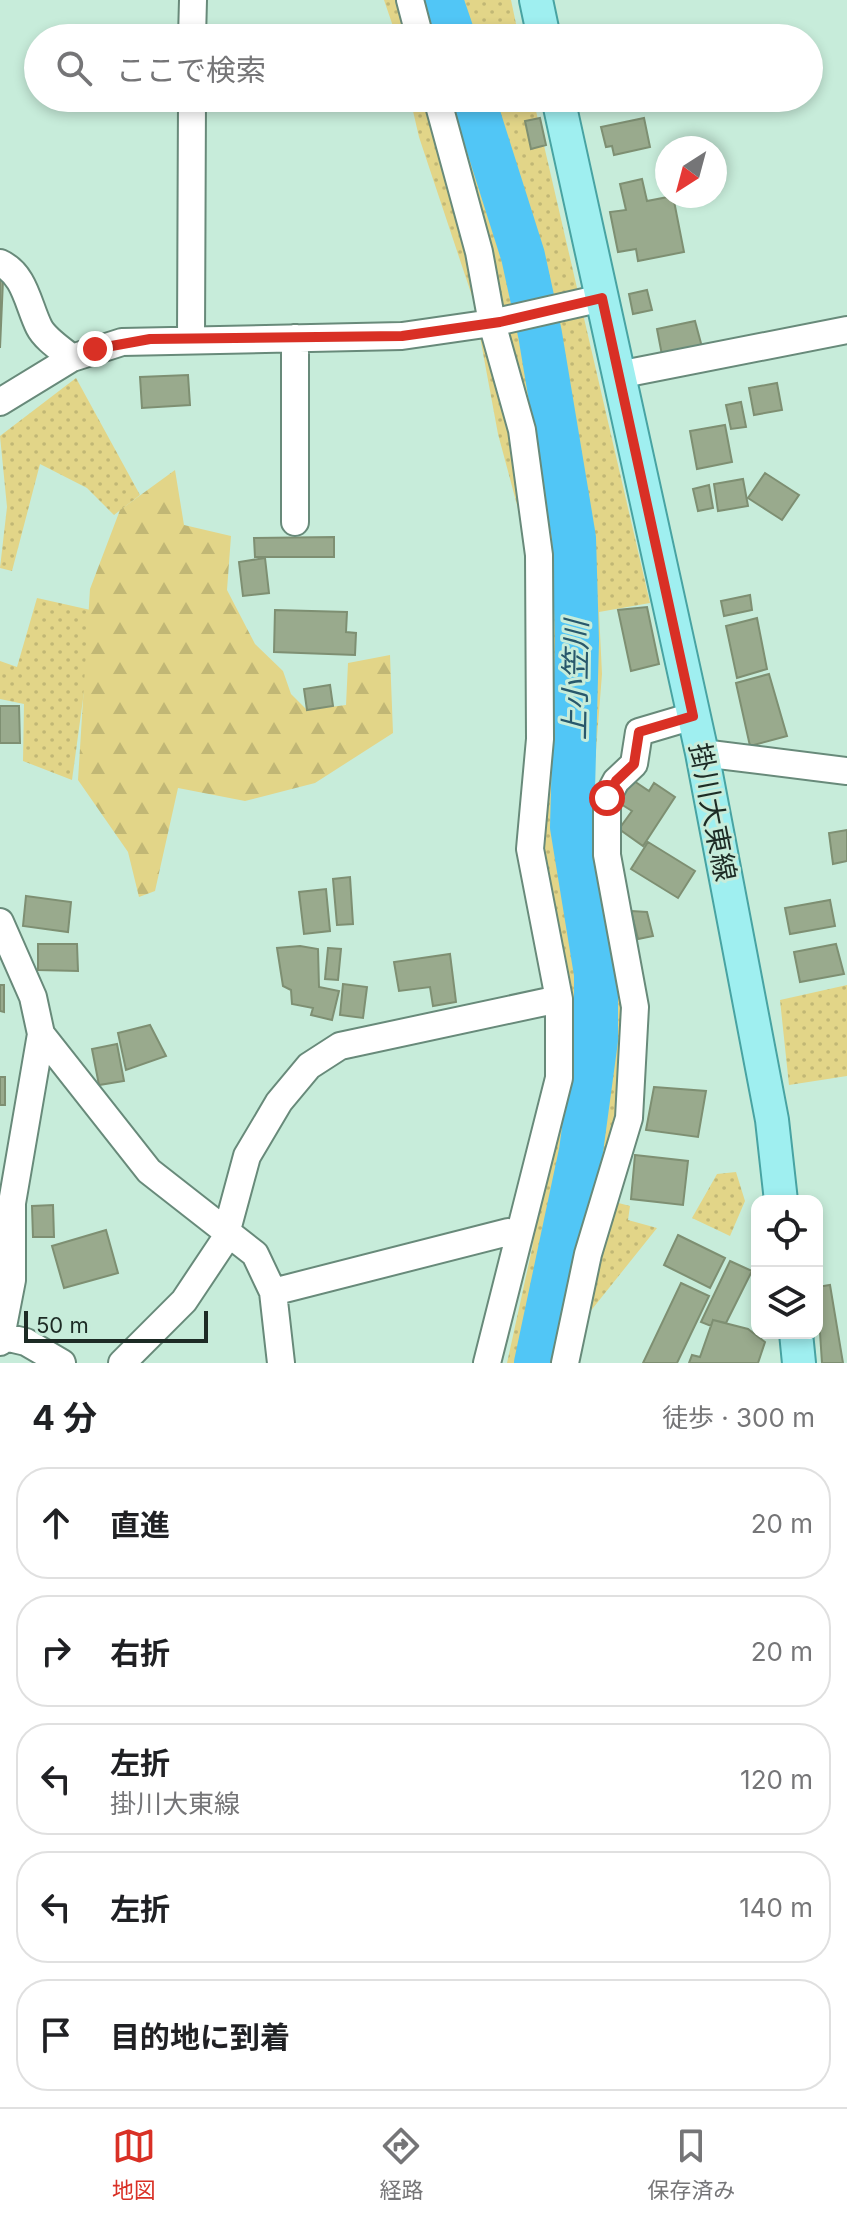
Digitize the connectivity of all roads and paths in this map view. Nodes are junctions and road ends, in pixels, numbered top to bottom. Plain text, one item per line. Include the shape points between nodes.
1 (193, 0) edge
2 (410, 0) edge
3 (536, 0) edge
4 (192, 24) edge
5 (416, 24) edge
6 (541, 24) edge
7 (192, 112) edge
8 (441, 112) edge
9 (561, 112) edge
10 (0, 263) edge
11 (602, 298) junction
12 (496, 322) junction
13 (847, 330) edge
14 (191, 338) junction
15 (295, 338) junction
16 (72, 358) junction
17 (618, 375) junction
18 (0, 402) edge
19 (295, 522) dead end
20 (693, 716) junction
21 (702, 753) junction
22 (847, 771) edge
23 (0, 922) edge
24 (559, 999) junction
25 (41, 1034) junction
26 (780, 1195) edge
27 (6, 1202) edge
28 (226, 1231) junction
29 (519, 1236) junction
30 (273, 1292) junction
31 (1, 1339) edge
32 (797, 1339) edge
33 (62, 1363) edge
34 (122, 1363) edge
35 (281, 1363) edge
36 (487, 1363) edge
37 (565, 1363) edge
38 (799, 1363) edge

1 - 4 street
2 - 5 street
3 - 6 main road
7 - 14 street
8 - 12 street
9 - 11 main road, 掛川大東線
10 - 16 street via 24,287 40,331
11 - 12 street
11 - 17 main road, 掛川大東線
12 - 15 street via 402,336
12 - 24 street via 522,430 539,555 540,739 530,849
13 - 17 street
14 - 15 street
14 - 16 street via 122,342
15 - 19 street
16 - 18 street
17 - 20 main road, 掛川大東線
20 - 21 main road, 掛川大東線
20 - 37 street via 639,732 634,764 607,798 607,855 635,1007 634,1056 629,1118 588,1254
21 - 22 street
21 - 26 main road, 掛川大東線 via 772,1120
23 - 25 street via 33,997
24 - 28 street via 340,1046 309,1066 279,1102 247,1156
24 - 29 street via 559,1078
25 - 27 street
25 - 28 street via 130,1151
27 - 31 street via 12,1280
28 - 30 street via 255,1254
28 - 34 street via 184,1301
29 - 30 street via 508,1232
29 - 36 street
30 - 35 street
31 - 33 street via 26,1342
32 - 38 main road

